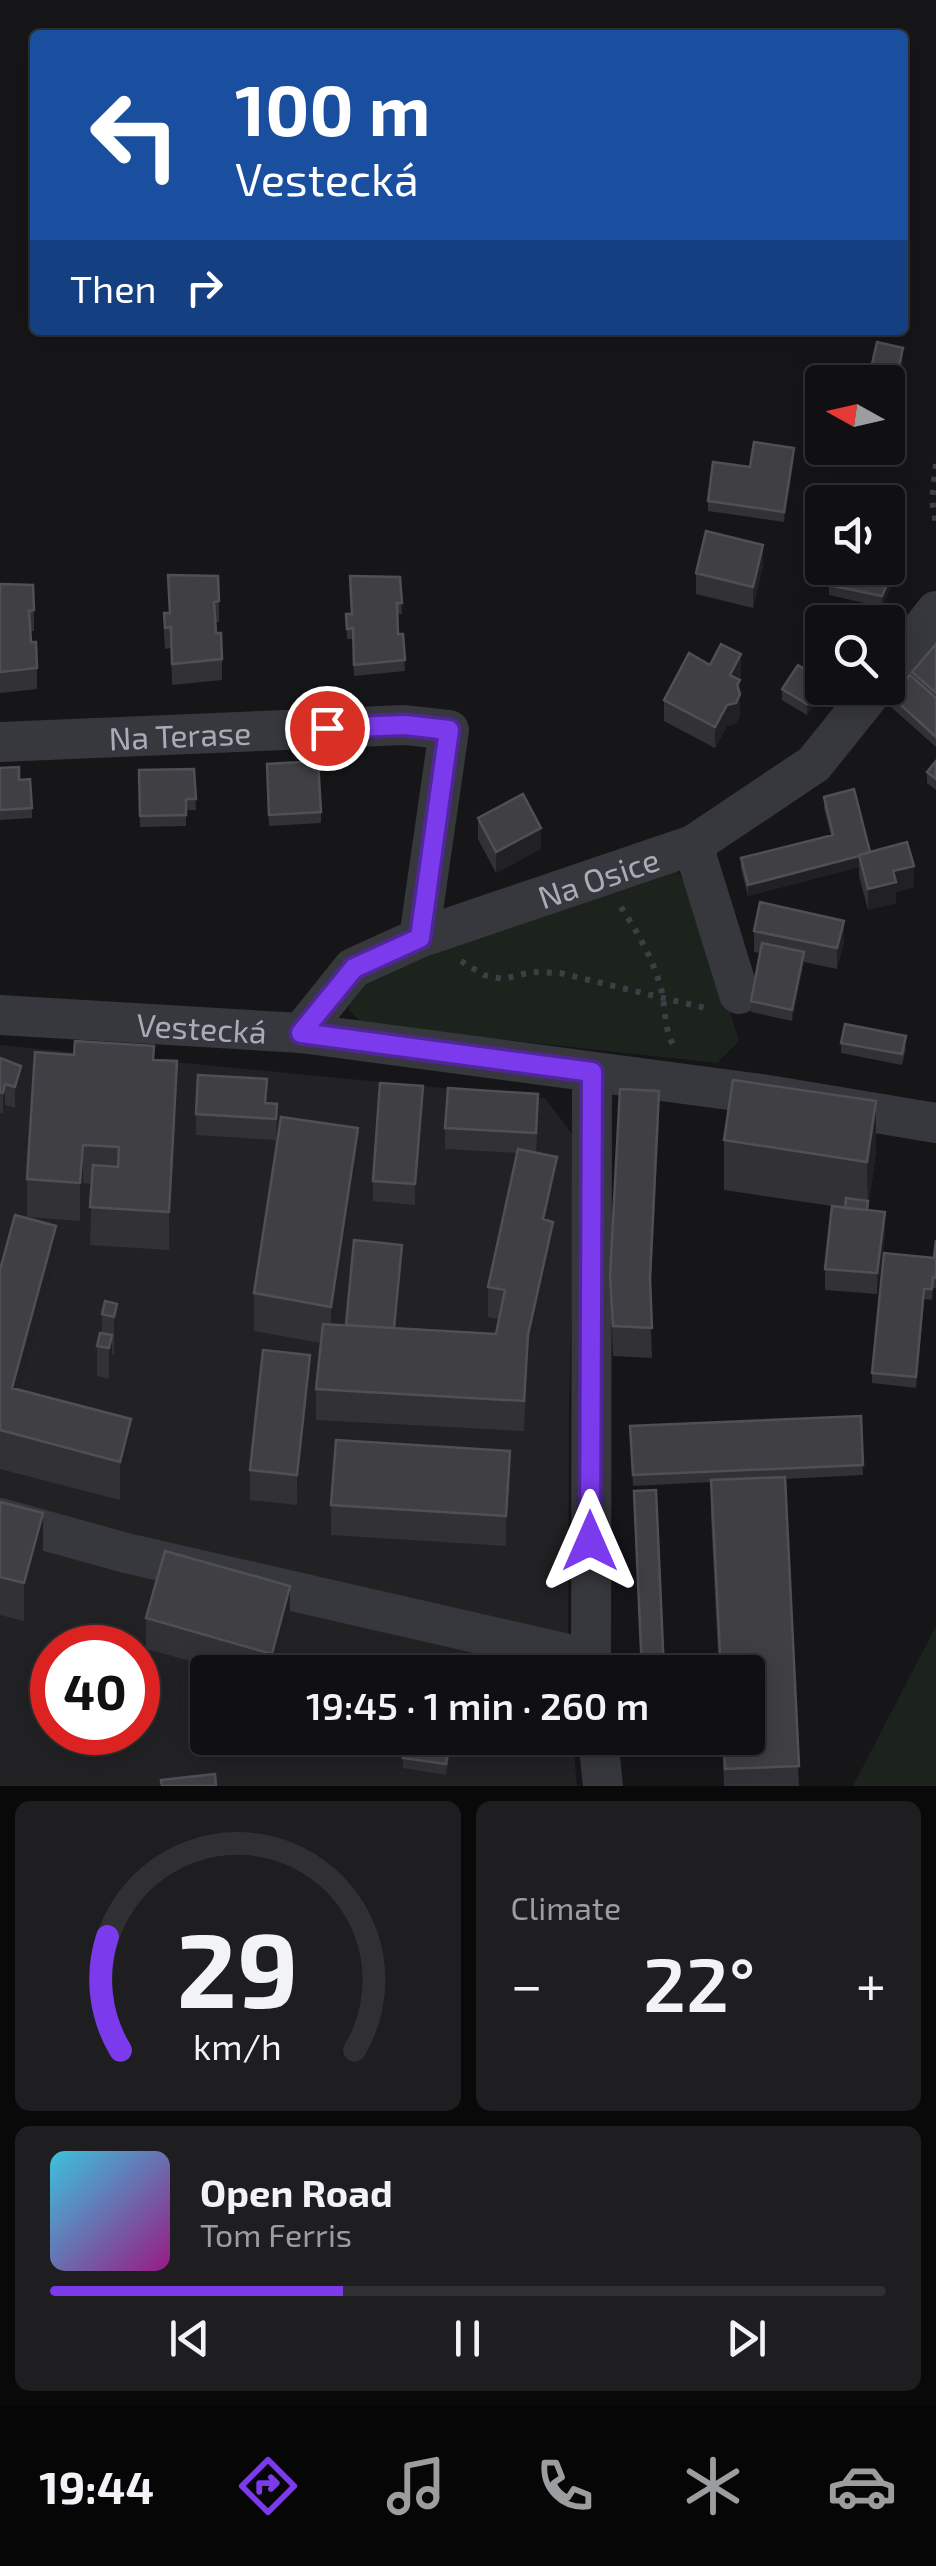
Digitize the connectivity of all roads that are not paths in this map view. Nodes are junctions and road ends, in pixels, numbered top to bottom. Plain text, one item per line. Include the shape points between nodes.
1 (936, 611) edge
2 (905, 650) edge
3 (861, 705) edge
4 (0, 742) edge
5 (693, 845) junction
6 (430, 935) junction
7 (726, 1003) road end
8 (0, 1015) edge
9 (301, 1033) junction
10 (592, 1072) junction
11 (936, 1124) edge
12 (0, 1518) edge
13 (545, 1655) edge
14 (590, 1655) edge
15 (600, 1755) edge
16 (603, 1786) edge

1 - 2 street
3 - 5 street, Na Osice via 814,764
4 - 6 street, Na Terase via 405,725 449,730
5 - 6 street, Na Osice
5 - 7 street
6 - 9 street, Na Osice via 354,968
8 - 9 street, Vestecká
9 - 10 street, Vestecká
10 - 11 street, Vestecká
10 - 14 street
12 - 13 street
15 - 16 street

